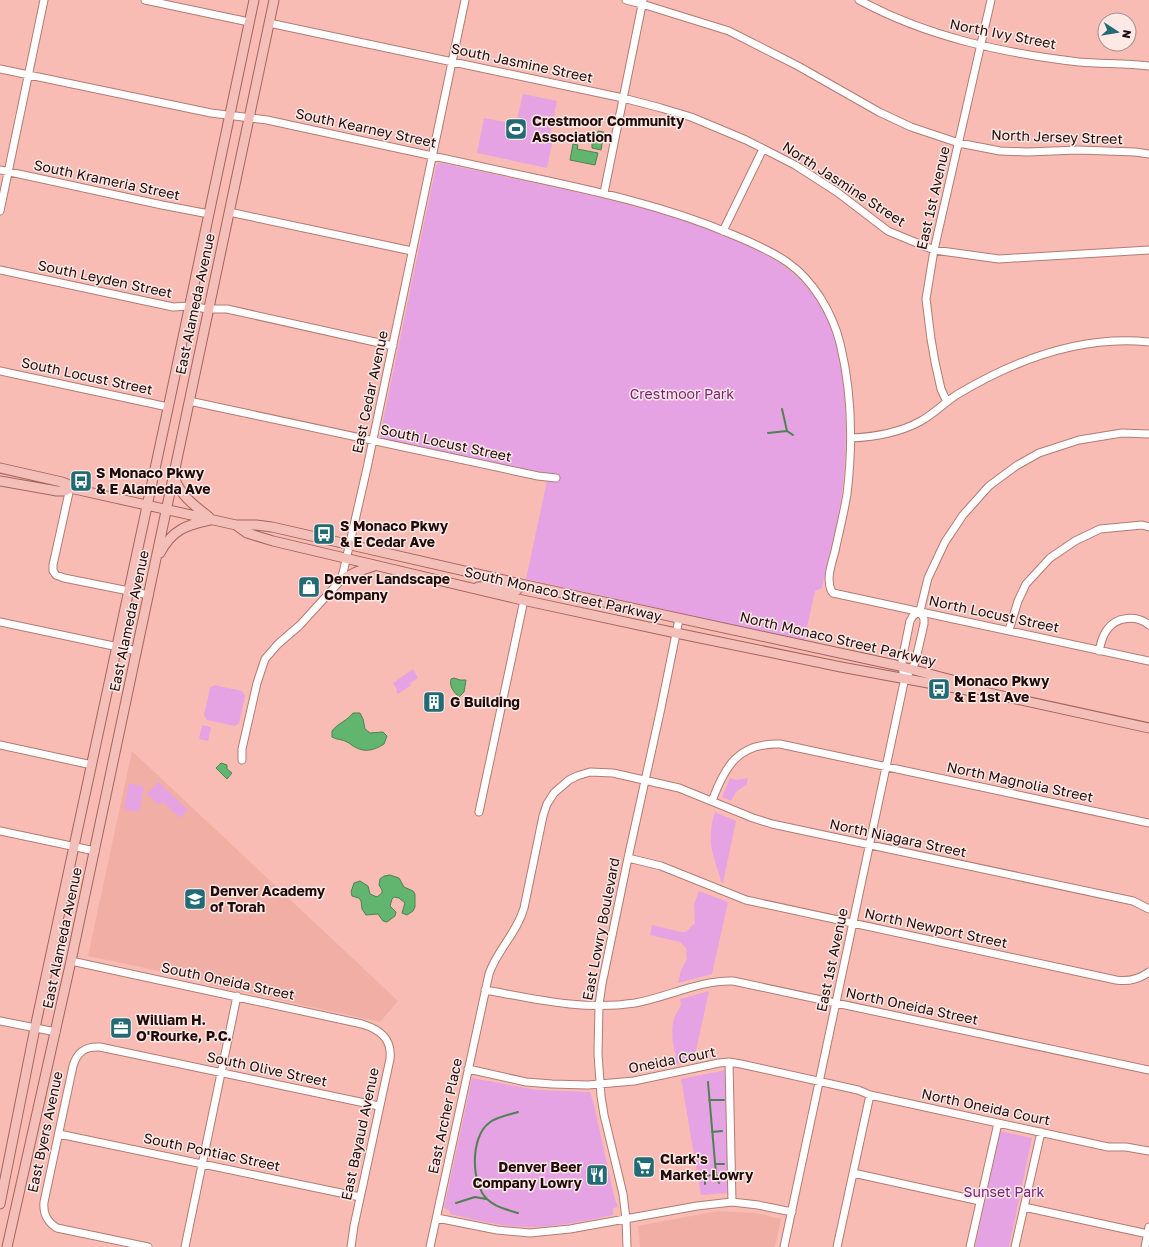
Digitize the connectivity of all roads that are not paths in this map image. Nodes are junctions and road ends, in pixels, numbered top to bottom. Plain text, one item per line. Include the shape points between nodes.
1 (44, 0) edge
2 (146, 0) edge
3 (254, 0) edge
4 (274, 0) edge
5 (465, 0) edge
6 (626, 0) edge
7 (859, 0) edge
8 (990, 0) edge
9 (643, 2) edge
10 (249, 22) junction
11 (269, 23) junction
12 (981, 45) junction
13 (452, 62) junction
14 (1149, 66) edge
15 (0, 69) edge
16 (29, 75) junction
17 (623, 98) junction
18 (229, 116) junction
19 (249, 118) junction
20 (959, 143) junction
21 (763, 149) junction
22 (1149, 154) edge
23 (432, 156) junction
24 (0, 170) edge
25 (8, 172) junction
26 (604, 194) junction
27 (0, 211) edge
28 (229, 212) junction
29 (208, 214) junction
30 (723, 231) junction
31 (934, 250) junction
32 (1149, 250) edge
33 (412, 251) junction
34 (0, 270) edge
35 (190, 306) junction
36 (208, 310) junction
37 (1149, 342) edge
38 (393, 346) junction
39 (0, 371) edge
40 (189, 400) junction
41 (947, 402) junction
42 (168, 407) junction
43 (1149, 434) edge
44 (851, 438) junction
45 (373, 441) junction
46 (0, 468) edge
47 (174, 475) junction
48 (556, 478) dead end
49 (0, 480) edge
50 (70, 488) junction
51 (147, 505) junction
52 (167, 509) junction
53 (212, 520) junction
54 (236, 525) junction
55 (1149, 527) edge
56 (350, 545) junction
57 (347, 559) junction
58 (156, 562) junction
59 (376, 566) junction
60 (341, 580) junction
61 (521, 584) junction
62 (472, 588) junction
63 (129, 591) junction
64 (833, 593) joint
65 (149, 595) junction
66 (581, 598) junction
67 (524, 600) junction
68 (920, 611) junction
69 (679, 619) junction
70 (0, 622) edge
71 (1149, 625) edge
72 (1009, 630) junction
73 (676, 633) junction
74 (117, 647) junction
75 (137, 651) junction
76 (1099, 651) junction
77 (1149, 661) edge
78 (902, 667) junction
79 (912, 669) junction
80 (905, 679) junction
81 (989, 693) junction
82 (1149, 728) edge
83 (0, 746) edge
84 (242, 760) dead end
85 (92, 765) junction
86 (886, 767) junction
87 (645, 780) junction
88 (712, 801) junction
89 (479, 812) dead end
90 (1149, 823) edge
91 (0, 831) edge
92 (870, 846) junction
93 (74, 847) junction
94 (94, 852) junction
95 (628, 858) junction
96 (1149, 910) edge
97 (853, 924) junction
98 (71, 961) junction
99 (1149, 972) edge
100 (485, 990) junction
101 (237, 996) junction
102 (836, 1003) junction
103 (599, 1005) junction
104 (0, 1021) edge
105 (36, 1028) junction
106 (378, 1031) joint
107 (56, 1032) junction
108 (80, 1052) joint
109 (729, 1062) junction
110 (468, 1069) junction
111 (1149, 1070) edge
112 (222, 1072) junction
113 (819, 1081) junction
114 (600, 1085) junction
115 (870, 1095) junction
116 (379, 1106) junction
117 (998, 1123) junction
118 (1040, 1132) junction
119 (59, 1134) junction
120 (1149, 1151) edge
121 (202, 1164) junction
122 (853, 1173) junction
123 (360, 1197) junction
124 (1, 1198) edge
125 (980, 1201) junction
126 (732, 1202) junction
127 (1024, 1207) junction
128 (792, 1212) junction
129 (436, 1218) junction
130 (626, 1218) junction
131 (1148, 1231) edge
132 (7, 1247) edge
133 (148, 1247) edge
134 (185, 1247) edge
135 (351, 1247) edge
136 (430, 1247) edge
137 (627, 1247) edge
138 (784, 1247) edge
139 (837, 1247) edge
140 (970, 1247) edge
141 (1015, 1247) edge
142 (1145, 1247) edge

1 - 16 street
2 - 10 street
3 - 10 main road, East Alameda Avenue
4 - 11 main road, East Alameda Avenue
5 - 13 street, East Cedar Avenue
6 - 9 street, North Jersey Street
7 - 12 street, North Ivy Street via 923,29
8 - 12 street, East 1st Avenue
9 - 17 street
9 - 20 street, North Jersey Street via 729,31 791,62 879,112 911,127
10 - 18 main road, East Alameda Avenue
11 - 13 street, South Jasmine Street
11 - 19 main road, East Alameda Avenue
12 - 14 street, North Ivy Street via 1080,62
12 - 20 street, East 1st Avenue
13 - 17 street, South Jasmine Street
13 - 23 street, East Cedar Avenue
15 - 16 street, South Kearney Street
16 - 18 street, South Kearney Street
16 - 25 street
17 - 21 street, South Jasmine Street via 691,117
17 - 26 street
18 - 19 street, South Kearney Street
18 - 29 main road, East Alameda Avenue
19 - 23 street, South Kearney Street
19 - 28 main road, East Alameda Avenue
20 - 22 street, North Jersey Street via 1000,151 1078,150
20 - 31 street, East 1st Avenue
21 - 30 street
21 - 31 street, North Jasmine Street via 795,165 837,192 888,231
23 - 26 street, South Kearney Street
23 - 33 street, East Cedar Avenue
24 - 25 street, South Krameria Street
25 - 27 street
25 - 29 street, South Krameria Street
26 - 30 street, South Kearney Street via 674,212
28 - 33 street
28 - 36 main road, East Alameda Avenue
29 - 35 main road, East Alameda Avenue
30 - 44 street, South Kearney Street via 787,262 801,274 824,305 840,342 848,387
31 - 32 street, North Jasmine Street via 999,259
31 - 41 street, East 1st Avenue via 926,299 930,339 941,389
33 - 38 street, East Cedar Avenue
34 - 35 street, South Leyden Street via 173,307
35 - 36 street, South Leyden Street
35 - 42 main road, East Alameda Avenue
36 - 38 street, South Leyden Street via 227,309
36 - 40 main road, East Alameda Avenue
37 - 41 street via 1133,340 1091,344 1040,354 1004,370
38 - 45 street, East Cedar Avenue
39 - 42 street, South Locust Street
40 - 45 street, South Locust Street
40 - 47 main road, East Alameda Avenue
41 - 44 street via 921,421 906,428 884,435
42 - 51 main road, East Alameda Avenue
43 - 68 street via 1122,433 1079,440 1038,453 989,486 963,515 945,542 928,578
44 - 64 street, South Kearney Street via 846,496 829,578 830,590
45 - 48 street, South Locust Street
45 - 56 street, East Cedar Avenue
46 - 50 main road via 62,482
47 - 52 main road, East Alameda Avenue
47 - 53 main road via 185,496
49 - 50 main road via 52,491
50 - 51 main road, South Monaco Street Parkway
50 - 63 street via 53,571 64,578
51 - 52 main road, South Monaco Street Parkway
51 - 63 main road, East Alameda Avenue
52 - 53 main road, South Monaco Street Parkway
52 - 58 main road, East Alameda Avenue
53 - 54 main road, South Monaco Street Parkway
53 - 58 main road via 192,524 175,533 165,544
54 - 56 main road, South Monaco Street Parkway via 272,527
54 - 57 main road, South Monaco Street Parkway via 258,537
55 - 72 street via 1142,525 1100,529 1075,540 1050,558 1026,584
56 - 57 street, East Cedar Avenue
56 - 61 main road, South Monaco Street Parkway
57 - 59 main road, South Monaco Street Parkway
57 - 60 street, East Cedar Avenue
58 - 65 main road, East Alameda Avenue
59 - 60 main road
59 - 62 main road, South Monaco Street Parkway
60 - 84 street, East Cedar Avenue via 265,659 255,691 242,749
61 - 62 main road via 517,590 490,586
61 - 66 main road, South Monaco Street Parkway
62 - 67 main road, South Monaco Street Parkway
63 - 65 street
63 - 74 main road, East Alameda Avenue
64 - 68 street, North Locust Street
65 - 75 main road, East Alameda Avenue
66 - 67 main road via 559,599 537,594
66 - 69 main road, South Monaco Street Parkway
67 - 73 main road, South Monaco Street Parkway
67 - 89 street
68 - 72 street, North Locust Street
68 - 78 street, East 1st Avenue via 910,621
68 - 79 street, East 1st Avenue via 924,624
69 - 73 street, East Lowry Boulevard
69 - 78 main road, North Monaco Street Parkway
70 - 74 street
71 - 76 street via 1141,620 1128,618 1113,623 1102,638
72 - 76 street, North Locust Street
73 - 80 main road, North Monaco Street Parkway
73 - 87 street, East Lowry Boulevard
74 - 75 street
74 - 85 main road, East Alameda Avenue
75 - 94 main road, East Alameda Avenue
76 - 77 street, North Locust Street
78 - 79 main road, North Monaco Street Parkway
78 - 80 street, East 1st Avenue
79 - 80 street, East 1st Avenue
79 - 81 main road, North Monaco Street Parkway
80 - 81 main road, North Monaco Street Parkway
80 - 86 street, East 1st Avenue
81 - 82 main road, North Monaco Street Parkway
83 - 85 street
85 - 93 main road, East Alameda Avenue
86 - 88 street, North Magnolia Street via 786,745 767,745 749,750 735,759 724,772
86 - 90 street, North Magnolia Street
86 - 92 street, East 1st Avenue
87 - 88 street, North Niagara Street via 678,788
87 - 95 street, East Lowry Boulevard
87 - 100 street, East Archer Place via 613,773 590,772 569,780 554,793 543,816 520,921 493,964
88 - 92 street, North Niagara Street via 764,822
91 - 93 street
92 - 96 street, North Niagara Street via 1133,901
92 - 97 street, East 1st Avenue
93 - 94 street
93 - 105 main road, East Alameda Avenue
94 - 98 main road, East Alameda Avenue
95 - 97 street, North Newport Street via 661,866 740,899
95 - 103 street, East Lowry Boulevard
97 - 99 street, North Newport Street via 1116,980 1130,980
97 - 102 street, East 1st Avenue
98 - 101 street, South Oneida Street
98 - 107 main road, East Alameda Avenue
100 - 103 street via 549,1003
100 - 110 street, East Archer Place
101 - 106 street, South Oneida Street via 362,1024
101 - 112 street
102 - 103 street, North Oneida Street via 747,983 726,981 709,983 634,1003
102 - 111 street, North Oneida Street
102 - 113 street, East 1st Avenue
103 - 114 street, East Lowry Boulevard
104 - 105 street
105 - 107 street
105 - 124 main road, East Alameda Avenue
106 - 116 street, East Bayaud Avenue via 388,1042 390,1050
107 - 132 main road, East Alameda Avenue
108 - 112 street, South Olive Street via 88,1047 100,1047
108 - 119 street, East Byers Avenue via 73,1066
109 - 113 street, Oneida Court
109 - 114 street, Oneida Court via 634,1081
109 - 126 street
110 - 114 street, Oneida Court via 532,1082
110 - 129 street, East Archer Place
112 - 116 street, South Olive Street
112 - 121 street
113 - 115 street, North Oneida Court
113 - 128 street, East 1st Avenue
114 - 130 street, East Lowry Boulevard
115 - 117 street, North Oneida Court
115 - 122 street
116 - 123 street, East Bayaud Avenue
117 - 118 street, North Oneida Court
117 - 125 street
118 - 120 street, North Oneida Court via 1108,1147
118 - 127 street
119 - 121 street, South Pontiac Street
119 - 133 street, East Byers Avenue via 44,1202 47,1219 53,1226 61,1229
121 - 123 street, South Pontiac Street
121 - 134 street
122 - 125 street
122 - 139 street
123 - 135 street, East Bayaud Avenue
125 - 140 street
126 - 128 street
126 - 130 street
127 - 131 street
127 - 141 street
128 - 138 street, East 1st Avenue
129 - 130 street via 522,1233 565,1230
129 - 136 street, East Archer Place
130 - 137 street, East Lowry Boulevard
131 - 142 street

